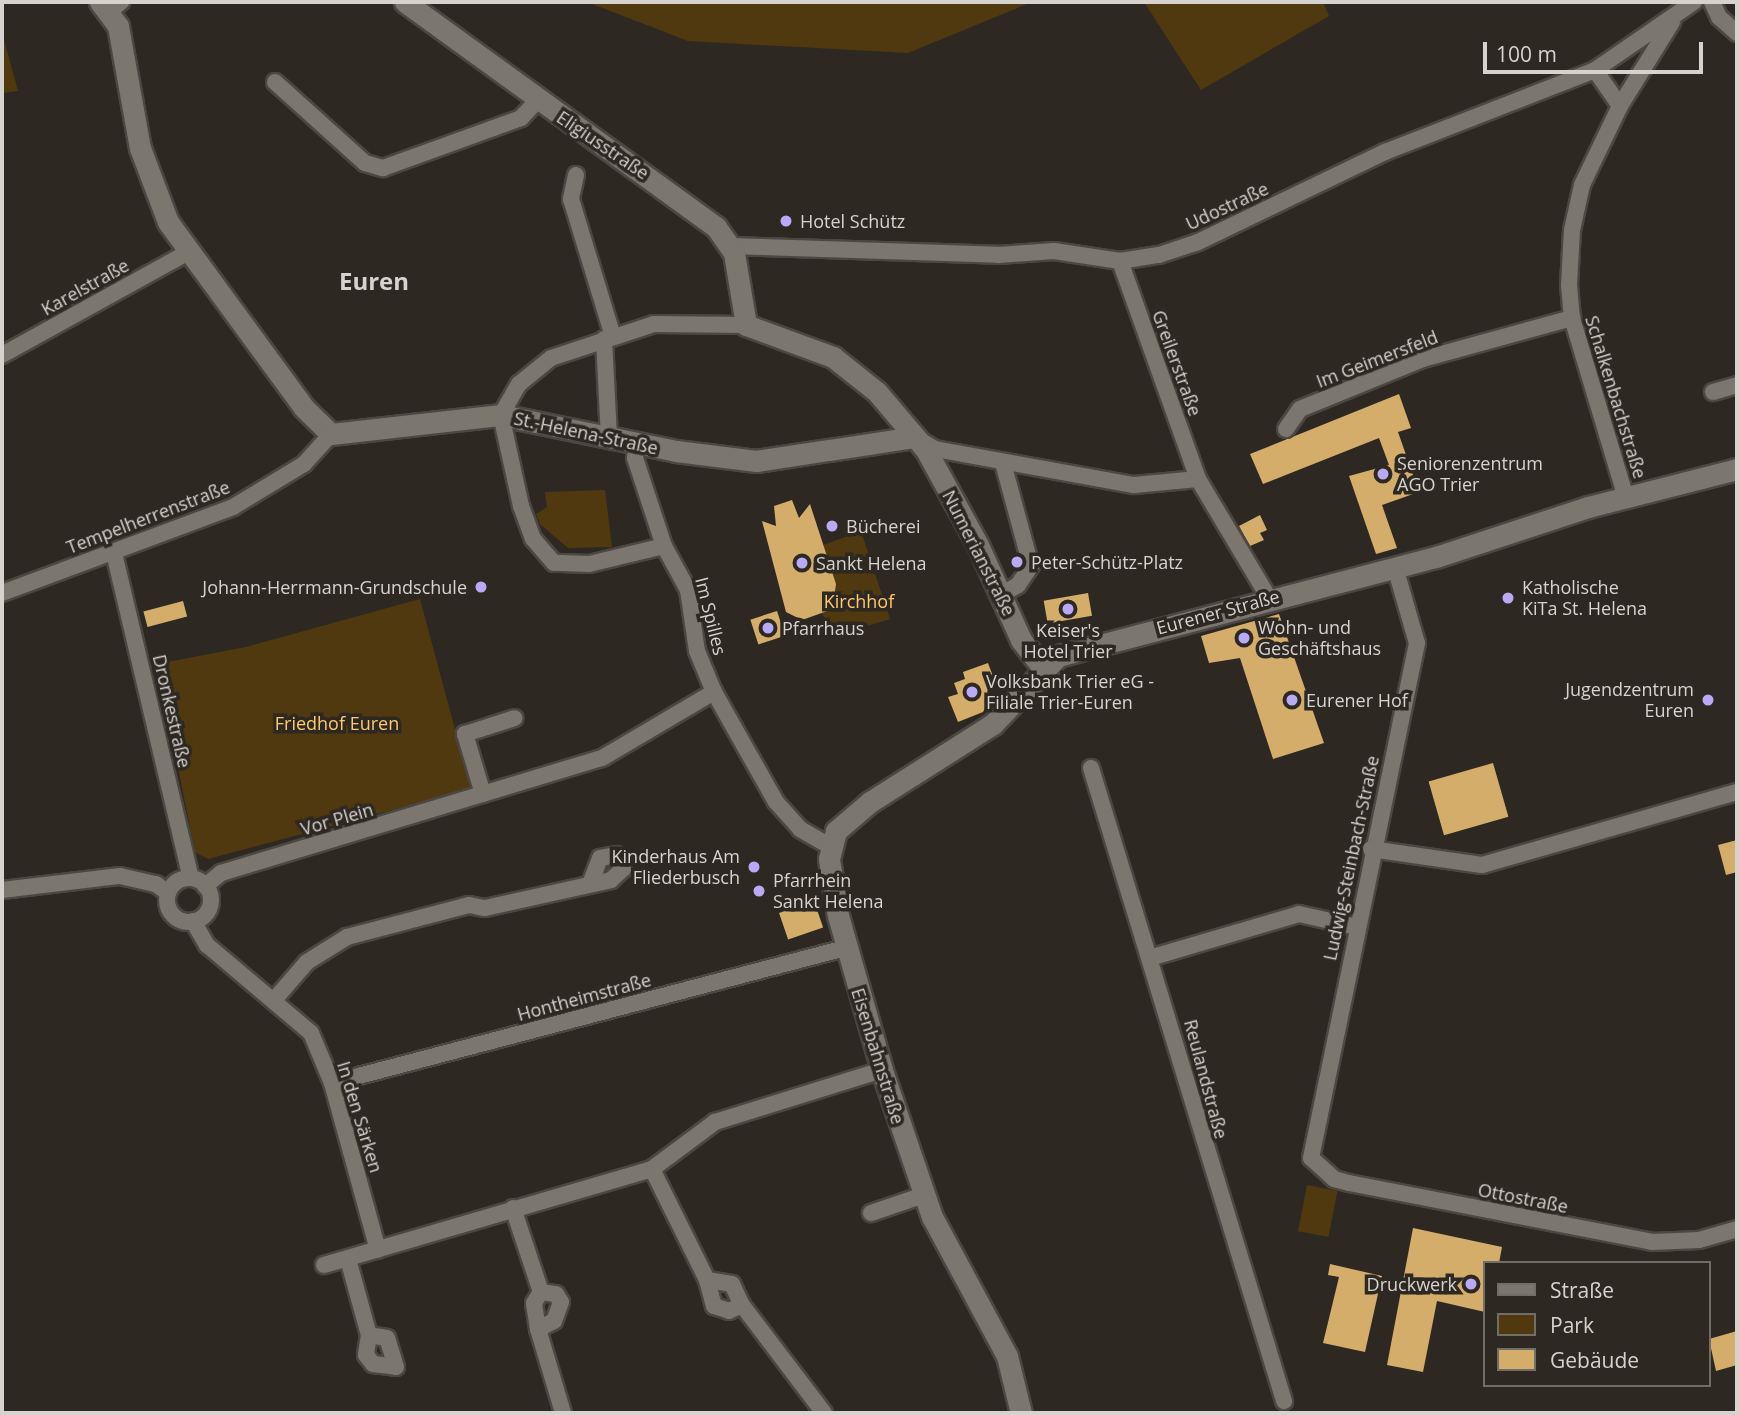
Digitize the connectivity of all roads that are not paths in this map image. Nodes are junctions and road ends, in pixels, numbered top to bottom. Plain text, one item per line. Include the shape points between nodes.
1 (405, 2) edge
2 (1694, 2) edge
3 (1712, 2) edge
4 (110, 5) edge
5 (1672, 22) junction
6 (1737, 29) edge
7 (1595, 70) junction
8 (275, 82) dead end
9 (537, 101) junction
10 (1620, 106) junction
11 (576, 175) dead end
12 (731, 246) junction
13 (187, 253) junction
14 (1120, 261) junction
15 (1572, 318) junction
16 (746, 325) junction
17 (609, 337) junction
18 (2, 355) edge
19 (1737, 386) edge
20 (1713, 392) dead end
21 (502, 415) junction
22 (1286, 429) dead end
23 (338, 435) junction
24 (609, 437) junction
25 (915, 437) junction
26 (637, 444) junction
27 (1003, 463) junction
28 (1737, 470) edge
29 (1198, 478) junction
30 (1626, 498) junction
31 (664, 546) junction
32 (114, 553) junction
33 (1395, 567) junction
34 (2, 593) edge
35 (1002, 594) junction
36 (1269, 598) junction
37 (1043, 668) junction
38 (714, 692) junction
39 (515, 718) dead end
40 (1091, 768) dead end
41 (1737, 792) edge
42 (483, 794) junction
43 (830, 846) junction
44 (1371, 849) junction
45 (198, 882) junction
46 (591, 882) dead end
47 (2, 890) edge
48 (168, 893) junction
49 (193, 921) junction
50 (1356, 927) junction
51 (845, 948) junction
52 (1153, 957) junction
53 (274, 1000) junction
54 (882, 1070) junction
55 (332, 1083) junction
56 (1311, 1158) joint
57 (652, 1169) junction
58 (924, 1195) junction
59 (513, 1208) junction
60 (871, 1213) dead end
61 (1737, 1228) edge
62 (378, 1250) junction
63 (348, 1259) junction
64 (324, 1265) dead end
65 (707, 1280) junction
66 (541, 1292) junction
67 (741, 1305) junction
68 (538, 1329) junction
69 (369, 1335) dead end
70 (1284, 1401) dead end
71 (563, 1413) edge
72 (824, 1413) edge
73 (1021, 1413) edge

1 - 9 street, Eligiusstraße
2 - 5 street, Udostraße
3 - 6 street via 1719,17
4 - 13 street via 126,56 140,148 168,222
5 - 7 street, Udostraße
5 - 10 street, Schalkenbachstraße
7 - 10 street
7 - 14 street, Udostraße via 1385,152 1198,242
8 - 9 street via 365,163 383,168 521,118
9 - 12 street, Eligiusstraße via 685,202
10 - 15 street, Schalkenbachstraße via 1580,196 1572,230
11 - 17 street via 571,199
12 - 14 street, Udostraße via 998,255 1054,251
12 - 16 street
13 - 18 street, Karelstraße
13 - 23 street via 304,408
14 - 29 street, Greilerstraße
15 - 22 street, Im Geimersfeld via 1423,359 1300,409
15 - 30 street, Schalkenbachstraße
16 - 17 street via 654,324
16 - 25 street, Numerianstraße via 844,363
17 - 21 street via 535,368
17 - 24 street
19 - 20 street
21 - 23 street, St.-Helena-Straße
21 - 24 street, St.-Helena-Straße
21 - 31 street via 525,517 533,539 554,563 589,564
23 - 32 street, Tempelherrenstraße via 304,464 233,507
24 - 26 street, St.-Helena-Straße
25 - 26 street, St.-Helena-Straße via 756,461
25 - 27 street via 935,449
25 - 35 street, Numerianstraße
26 - 31 street, Im Spilles via 635,458
27 - 29 street via 1134,485
27 - 35 street via 1031,566 1018,585
28 - 30 street, Eurener Straße
29 - 36 street
30 - 33 street, Eurener Straße
31 - 38 street, Im Spilles via 688,590 697,651
32 - 34 street, Tempelherrenstraße
32 - 45 street, Dronkestraße
33 - 36 street, Eurener Straße
33 - 44 street, Ludwig-Steinbach-Straße via 1417,643
35 - 37 street, Numerianstraße via 1021,640
36 - 37 street, Eurener Straße via 1068,652
37 - 43 street, Eurener Straße via 1002,716 967,744 870,802 841,825
38 - 42 street, Vor Plein via 602,758
38 - 43 street, Im Spilles via 776,802 800,829
39 - 42 street via 465,734
40 - 52 street, Reulandstraße
41 - 44 street via 1482,864
42 - 45 street, Vor Plein
43 - 51 street, Eisenbahnstraße
44 - 50 street, Ludwig-Steinbach-Straße
45 - 48 street via 174,883
45 - 49 street via 210,904
46 - 53 street via 485,908 469,905 347,937 307,962
47 - 48 street via 120,876 156,884
48 - 49 street via 175,917
49 - 53 street, In den Särken via 207,945
50 - 52 street via 1299,914
50 - 56 street, Ludwig-Steinbach-Straße
51 - 54 street, Eisenbahnstraße
51 - 55 street, Hontheimstraße
52 - 70 street, Reulandstraße via 1206,1152
53 - 55 street, In den Särken via 311,1032
54 - 57 street via 715,1122
54 - 58 street, Eisenbahnstraße
55 - 62 street, In den Särken
56 - 61 street, Ottostraße via 1334,1179 1349,1184 1652,1242 1699,1240
57 - 59 street
57 - 65 street
58 - 60 street
58 - 73 street, Eisenbahnstraße via 1007,1356
59 - 62 street
59 - 66 street
62 - 63 street
63 - 64 street
63 - 69 street
65 - 67 street via 728,1280
65 - 67 street via 715,1306 729,1311
66 - 68 street via 534,1303
66 - 68 street via 556,1294 562,1310
67 - 72 street
68 - 71 street

